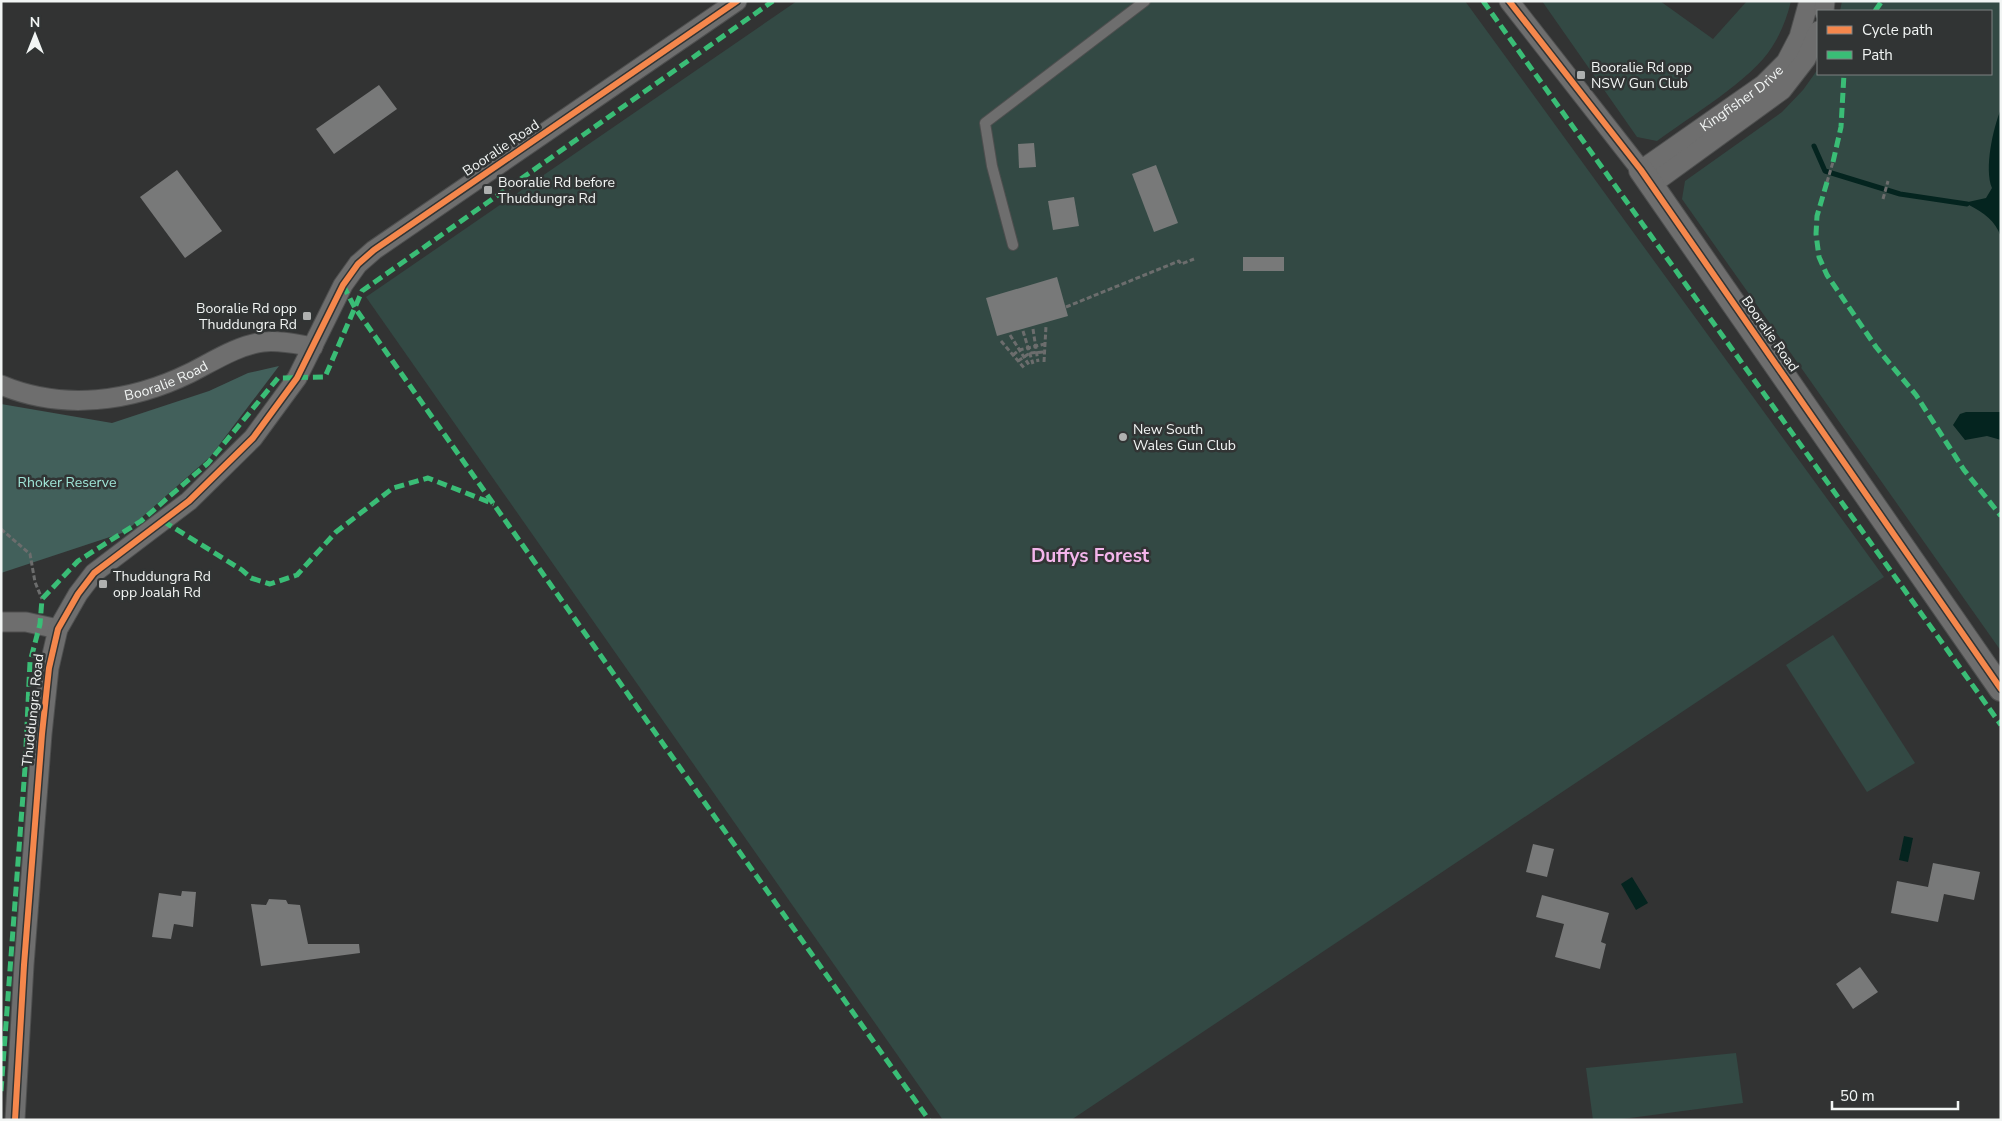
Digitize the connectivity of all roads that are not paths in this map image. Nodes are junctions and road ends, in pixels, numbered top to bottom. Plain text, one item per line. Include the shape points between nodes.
1 (737, 1) edge
2 (1144, 1) edge
3 (1509, 1) edge
4 (1809, 1) edge
5 (1817, 33) edge
6 (1646, 177) junction
7 (1013, 245) dead end
8 (312, 347) junction
9 (1, 385) edge
10 (1, 622) edge
11 (58, 629) junction
12 (2001, 689) edge
13 (15, 1120) edge

1 - 8 street, Booralie Road via 374,250 358,264 343,285
2 - 7 lane via 985,123 992,166
3 - 6 street, Booralie Road
4 - 6 street, Kingfisher Drive via 1799,37 1786,62 1764,84
5 - 6 street, Kingfisher Drive via 1806,59 1782,90
6 - 12 street, Booralie Road
8 - 9 street, Booralie Road via 261,342 231,352 152,390 94,401 37,397
8 - 11 street, Thuddungra Road via 284,397 237,456 189,501 94,574
10 - 11 street via 33,623
11 - 13 street, Thuddungra Road via 42,734

